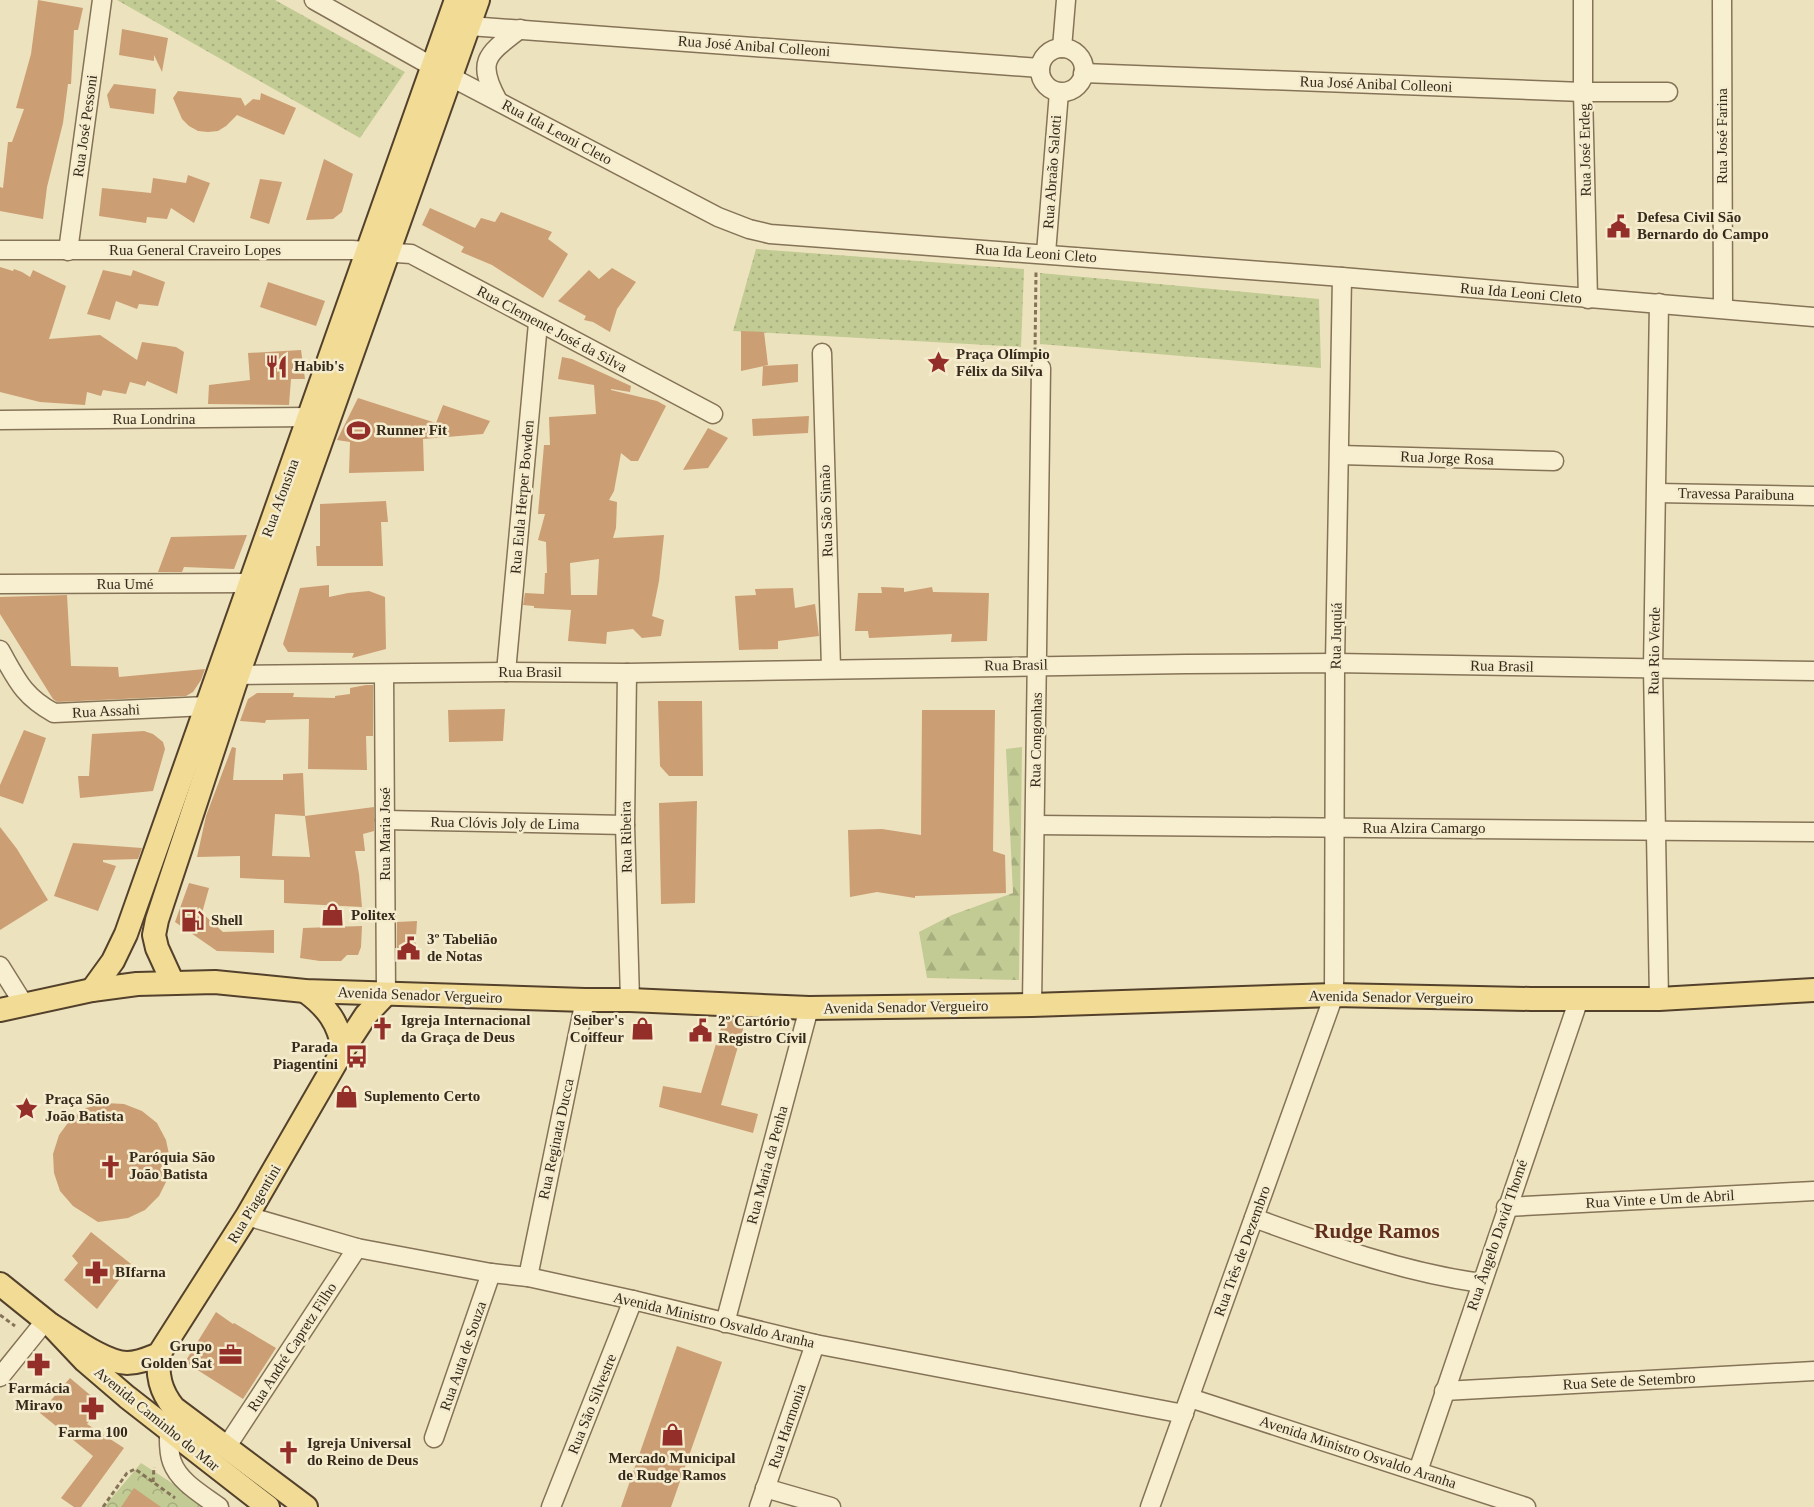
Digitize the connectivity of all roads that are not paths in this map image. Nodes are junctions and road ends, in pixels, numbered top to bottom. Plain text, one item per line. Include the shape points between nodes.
1 (102, 0) edge
2 (314, 0) edge
3 (456, 0) edge
4 (478, 0) edge
5 (1066, 0) edge
6 (1583, 0) edge
7 (1722, 0) edge
8 (469, 26) junction
9 (520, 29) junction
10 (1062, 48) junction
11 (1040, 68) junction
12 (442, 72) junction
13 (1083, 73) junction
14 (1059, 92) junction
15 (1583, 92) junction
16 (1668, 92) dead end
17 (498, 101) junction
18 (0, 250) edge
19 (68, 251) junction
20 (379, 252) junction
21 (1041, 253) junction
22 (1342, 277) junction
23 (1588, 299) junction
24 (1659, 303) junction
25 (1723, 308) junction
26 (1814, 317) edge
27 (538, 322) junction
28 (822, 353) dead end
29 (1041, 368) road end
30 (713, 414) dead end
31 (309, 417) junction
32 (0, 420) edge
33 (1340, 455) junction
34 (1554, 461) dead end
35 (1657, 493) junction
36 (1814, 496) edge
37 (250, 583) junction
38 (0, 584) edge
39 (0, 650) edge
40 (1335, 663) junction
41 (1038, 665) junction
42 (1653, 668) junction
43 (831, 669) junction
44 (1814, 671) edge
45 (506, 672) junction
46 (627, 673) junction
47 (384, 674) junction
48 (228, 675) junction
49 (207, 706) junction
50 (385, 820) junction
51 (625, 825) junction
52 (1035, 825) junction
53 (1334, 828) junction
54 (1655, 830) junction
55 (1814, 832) edge
56 (0, 966) edge
57 (173, 983) junction
58 (92, 990) junction
59 (1814, 990) edge
60 (305, 991) junction
61 (386, 994) junction
62 (1334, 995) junction
63 (1579, 999) junction
64 (1659, 999) junction
65 (585, 1000) junction
66 (630, 1000) junction
67 (1032, 1005) junction
68 (25, 1006) junction
69 (809, 1008) junction
70 (0, 1010) edge
71 (343, 1050) junction
72 (1814, 1191) edge
73 (1506, 1207) junction
74 (247, 1216) junction
75 (1254, 1218) junction
76 (357, 1248) junction
77 (491, 1273) junction
78 (528, 1277) junction
79 (1481, 1283) junction
80 (0, 1284) edge
81 (633, 1300) junction
82 (49, 1323) junction
83 (725, 1323) junction
84 (814, 1344) junction
85 (159, 1354) junction
86 (1814, 1371) edge
87 (0, 1377) edge
88 (1444, 1391) junction
89 (1187, 1406) junction
90 (169, 1429) junction
91 (434, 1438) dead end
92 (227, 1446) junction
93 (1418, 1471) junction
94 (765, 1488) junction
95 (219, 1507) edge
96 (268, 1507) edge
97 (306, 1507) edge
98 (551, 1507) edge
99 (759, 1507) edge
100 (831, 1507) edge
101 (1150, 1507) edge
102 (1526, 1507) edge

1 - 19 street, Rua José Pessoni
2 - 12 street, Rua Ida Leoni Cleto
3 - 12 main road, Rua Afonsina
4 - 8 main road, Rua Afonsina
5 - 10 street
6 - 15 street, Rua José Erdeg
7 - 25 street, Rua José Farina
8 - 9 street, Rua José Anibal Colleoni
8 - 12 main road, Rua Afonsina
9 - 11 street, Rua José Anibal Colleoni
9 - 17 street via 491,53 487,62 487,82
10 - 11 street via 1046,55
10 - 13 street via 1077,54
11 - 14 street via 1045,83
12 - 17 street, Rua Ida Leoni Cleto
12 - 20 main road, Rua Afonsina
13 - 14 street via 1072,89
13 - 15 street, Rua José Anibal Colleoni
14 - 21 street, Rua Abraão Salotti
15 - 16 street, Rua José Anibal Colleoni
15 - 23 street, Rua José Erdeg
17 - 21 street, Rua Ida Leoni Cleto via 718,217 749,229 770,234
18 - 19 street, Rua General Craveiro Lopes
19 - 20 street, Rua General Craveiro Lopes
20 - 27 street, Rua Clemente José da Silva via 411,254
20 - 31 main road, Rua Afonsina
20 - 48 main road, Rua Afonsina
21 - 22 street, Rua Ida Leoni Cleto
22 - 23 street, Rua Ida Leoni Cleto
22 - 33 street, Rua Juquiá
23 - 24 street, Rua Ida Leoni Cleto
24 - 25 street, Rua Ida Leoni Cleto
24 - 35 street, Rua Rio Verde
25 - 26 street, Rua Ida Leoni Cleto
27 - 30 street, Rua Clemente José da Silva
27 - 45 street, Rua Eula Herper Bowden
28 - 43 street, Rua São Simão
29 - 41 street, Rua Congonhas
31 - 32 street, Rua Londrina
31 - 37 main road, Rua Afonsina
33 - 34 street, Rua Jorge Rosa
33 - 40 street, Rua Juquiá
35 - 36 street, Travessa Paraibuna
35 - 42 street, Rua Rio Verde
37 - 38 street, Rua Umé
37 - 48 main road, Rua Afonsina
39 - 49 street, Rua Assahi via 20,686 35,703 54,713
40 - 41 street, Rua Brasil
40 - 42 street, Rua Brasil
40 - 53 street, Rua Juquiá
41 - 43 street, Rua Brasil
41 - 52 street, Rua Congonhas
42 - 44 street, Rua Brasil
42 - 54 street, Rua Rio Verde
43 - 46 street, Rua Brasil
45 - 46 street, Rua Brasil
45 - 47 street, Rua Brasil
46 - 51 street, Rua Ribeira
47 - 48 street, Rua Brasil
47 - 50 street, Rua Maria José
48 - 49 main road, Rua Afonsina
48 - 57 main road, Rua Afonsina via 154,935
49 - 58 main road, Rua Afonsina via 126,934
50 - 51 street, Rua Clóvis Joly de Lima
50 - 61 street, Rua Maria José
51 - 66 street, Rua Ribeira
52 - 53 street, Rua Alzira Camargo
52 - 67 street, Rua Congonhas
53 - 54 street, Rua Alzira Camargo
53 - 62 street, Rua Juquiá
54 - 55 street, Rua Alzira Camargo
54 - 64 street, Rua Rio Verde
56 - 68 street
57 - 58 main road, Avenida Senador Vergueiro
57 - 60 main road, Avenida Senador Vergueiro via 215,982
58 - 68 main road, Avenida Senador Vergueiro
59 - 64 main road, Avenida Senador Vergueiro
60 - 61 main road, Avenida Senador Vergueiro
60 - 71 main road via 318,1000 336,1023
61 - 65 main road, Avenida Senador Vergueiro
61 - 71 main road, Rua Piagentini via 366,1015
62 - 63 main road, Avenida Senador Vergueiro
62 - 67 main road, Avenida Senador Vergueiro
62 - 75 street, Rua Três de Dezembro
63 - 64 main road, Avenida Senador Vergueiro
63 - 73 street, Rua Ângelo David Thomé
65 - 66 main road, Avenida Senador Vergueiro
65 - 78 street, Rua Reginata Ducca
66 - 69 main road, Avenida Senador Vergueiro
67 - 69 main road, Avenida Senador Vergueiro
68 - 70 main road, Avenida Senador Vergueiro
69 - 83 street, Rua Maria da Penha
71 - 74 main road, Rua Piagentini
72 - 73 street, Rua Vinte e Um de Abril
73 - 79 street, Rua Ângelo David Thomé
74 - 76 street, Avenida Ministro Osvaldo Aranha
74 - 85 main road, Rua Piagentini
75 - 79 street via 1353,1254
75 - 89 street, Rua Três de Dezembro
76 - 77 street, Avenida Ministro Osvaldo Aranha
76 - 92 street, Rua André Capretz Filho
77 - 78 street, Avenida Ministro Osvaldo Aranha
77 - 91 street, Rua Auta de Souza
78 - 81 street, Avenida Ministro Osvaldo Aranha
79 - 88 street, Rua Ângelo David Thomé
80 - 82 main road, Avenida Caminho do Mar
81 - 83 street, Avenida Ministro Osvaldo Aranha
81 - 98 street, Rua São Silvestre
82 - 85 main road, Avenida Caminho do Mar via 106,1358 125,1364
82 - 87 street
82 - 90 main road, Avenida Caminho do Mar via 85,1361
83 - 84 street, Avenida Ministro Osvaldo Aranha
84 - 89 street, Avenida Ministro Osvaldo Aranha
84 - 94 street, Rua Harmonia
85 - 92 main road, Avenida Caminho do Mar via 158,1369 165,1398
86 - 88 street, Rua Sete de Setembro
88 - 93 street, Rua Ângelo David Thomé
89 - 93 street, Avenida Ministro Osvaldo Aranha
89 - 101 street, Rua Três de Dezembro
90 - 95 street via 172,1465
90 - 96 main road, Avenida Caminho do Mar
92 - 97 main road, Avenida Caminho do Mar
93 - 102 street, Avenida Ministro Osvaldo Aranha
94 - 99 street, Rua Harmonia
94 - 100 street

